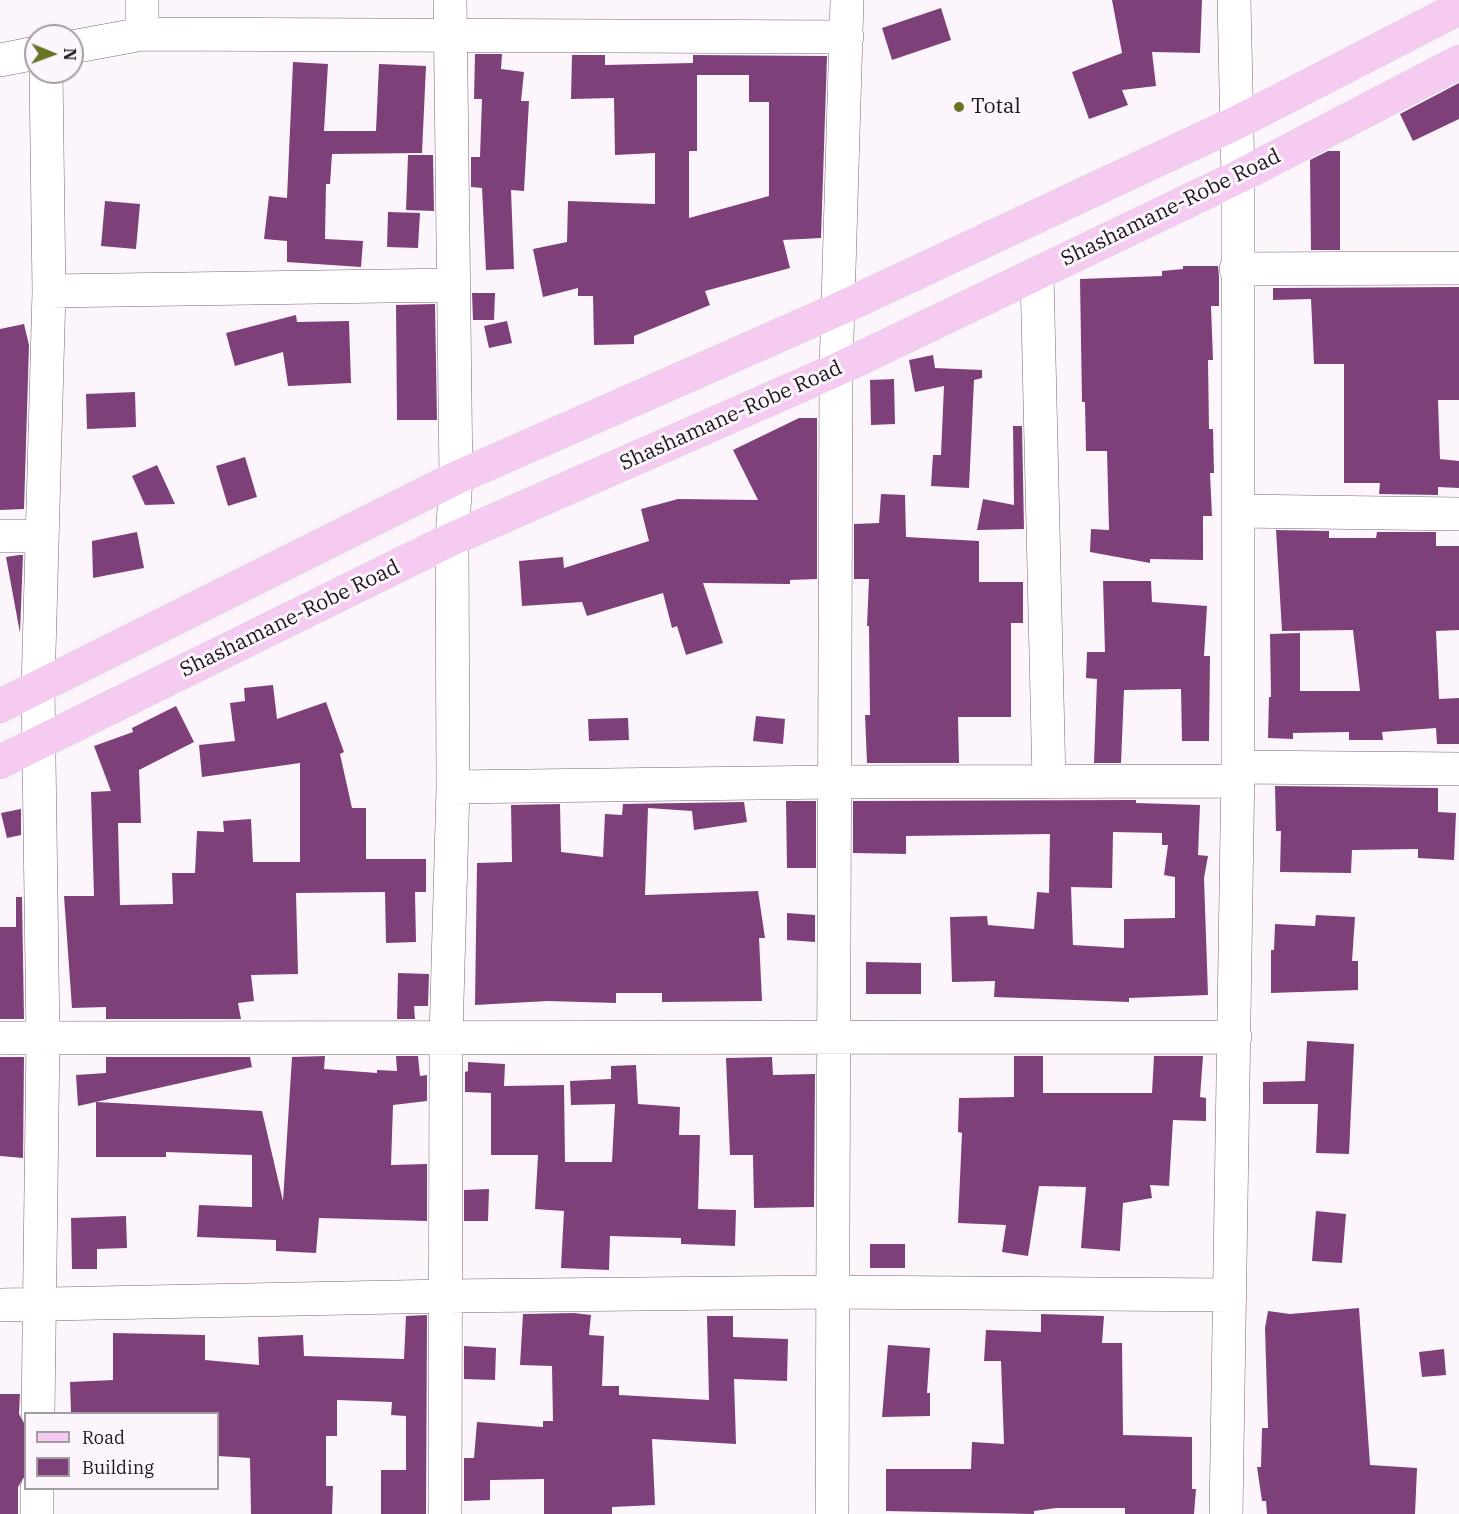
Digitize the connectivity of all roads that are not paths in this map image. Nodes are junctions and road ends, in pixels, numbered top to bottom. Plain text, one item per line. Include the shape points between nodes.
1 (142, 0) edge
2 (450, 0) edge
3 (847, 0) edge
4 (1234, 0) edge
5 (1459, 8) edge
6 (142, 34) junction
7 (449, 36) junction
8 (847, 38) junction
9 (84, 45) edge
10 (24, 55) edge
11 (0, 60) edge
12 (1459, 62) edge
13 (46, 84) edge
14 (1236, 123) junction
15 (1238, 177) junction
16 (1459, 268) edge
17 (1236, 269) junction
18 (1037, 274) junction
19 (454, 285) junction
20 (49, 291) junction
21 (839, 309) junction
22 (836, 370) junction
23 (456, 478) junction
24 (1238, 511) junction
25 (1459, 514) edge
26 (0, 536) edge
27 (40, 536) junction
28 (452, 539) junction
29 (38, 688) junction
30 (0, 706) edge
31 (40, 742) junction
32 (0, 762) edge
33 (1459, 769) edge
34 (1238, 774) junction
35 (1049, 781) junction
36 (834, 782) junction
37 (453, 787) junction
38 (446, 1036) junction
39 (833, 1037) junction
40 (1235, 1037) junction
41 (0, 1038) edge
42 (43, 1038) junction
43 (832, 1292) junction
44 (1230, 1295) junction
45 (446, 1296) junction
46 (38, 1304) junction
47 (0, 1305) edge
48 (38, 1412) edge
49 (37, 1490) edge
50 (37, 1514) edge
51 (445, 1514) edge
52 (832, 1514) edge
53 (1226, 1514) edge

1 - 6 street
2 - 7 street
3 - 8 street
4 - 14 street
5 - 14 main road
6 - 7 street
6 - 9 street
7 - 8 street
7 - 19 street
8 - 21 street
10 - 11 street
12 - 15 main road, Shashamane-Robe Road
13 - 20 street
14 - 15 street
14 - 21 main road
15 - 17 street
15 - 18 main road, Shashamane-Robe Road
16 - 17 street
17 - 24 street
18 - 22 main road, Shashamane-Robe Road
18 - 35 street
19 - 20 street
19 - 23 street
20 - 27 street
21 - 22 street
21 - 23 main road
22 - 28 main road, Shashamane-Robe Road
22 - 36 street
23 - 28 street
23 - 29 main road
24 - 25 street
24 - 34 street
26 - 27 street
27 - 29 street
28 - 31 main road, Shashamane-Robe Road
28 - 37 street
29 - 30 main road
29 - 31 street
31 - 32 main road, Shashamane-Robe Road
31 - 42 street
33 - 34 street
34 - 35 street
34 - 40 street
35 - 36 street
36 - 37 street
36 - 39 street
37 - 38 street
38 - 39 street
38 - 42 street
38 - 45 street
39 - 40 street
39 - 43 street
40 - 44 street
41 - 42 street
42 - 46 street
43 - 44 street
43 - 45 street
43 - 52 street
44 - 53 street
45 - 46 street
45 - 51 street
46 - 47 street
46 - 48 street
49 - 50 street

